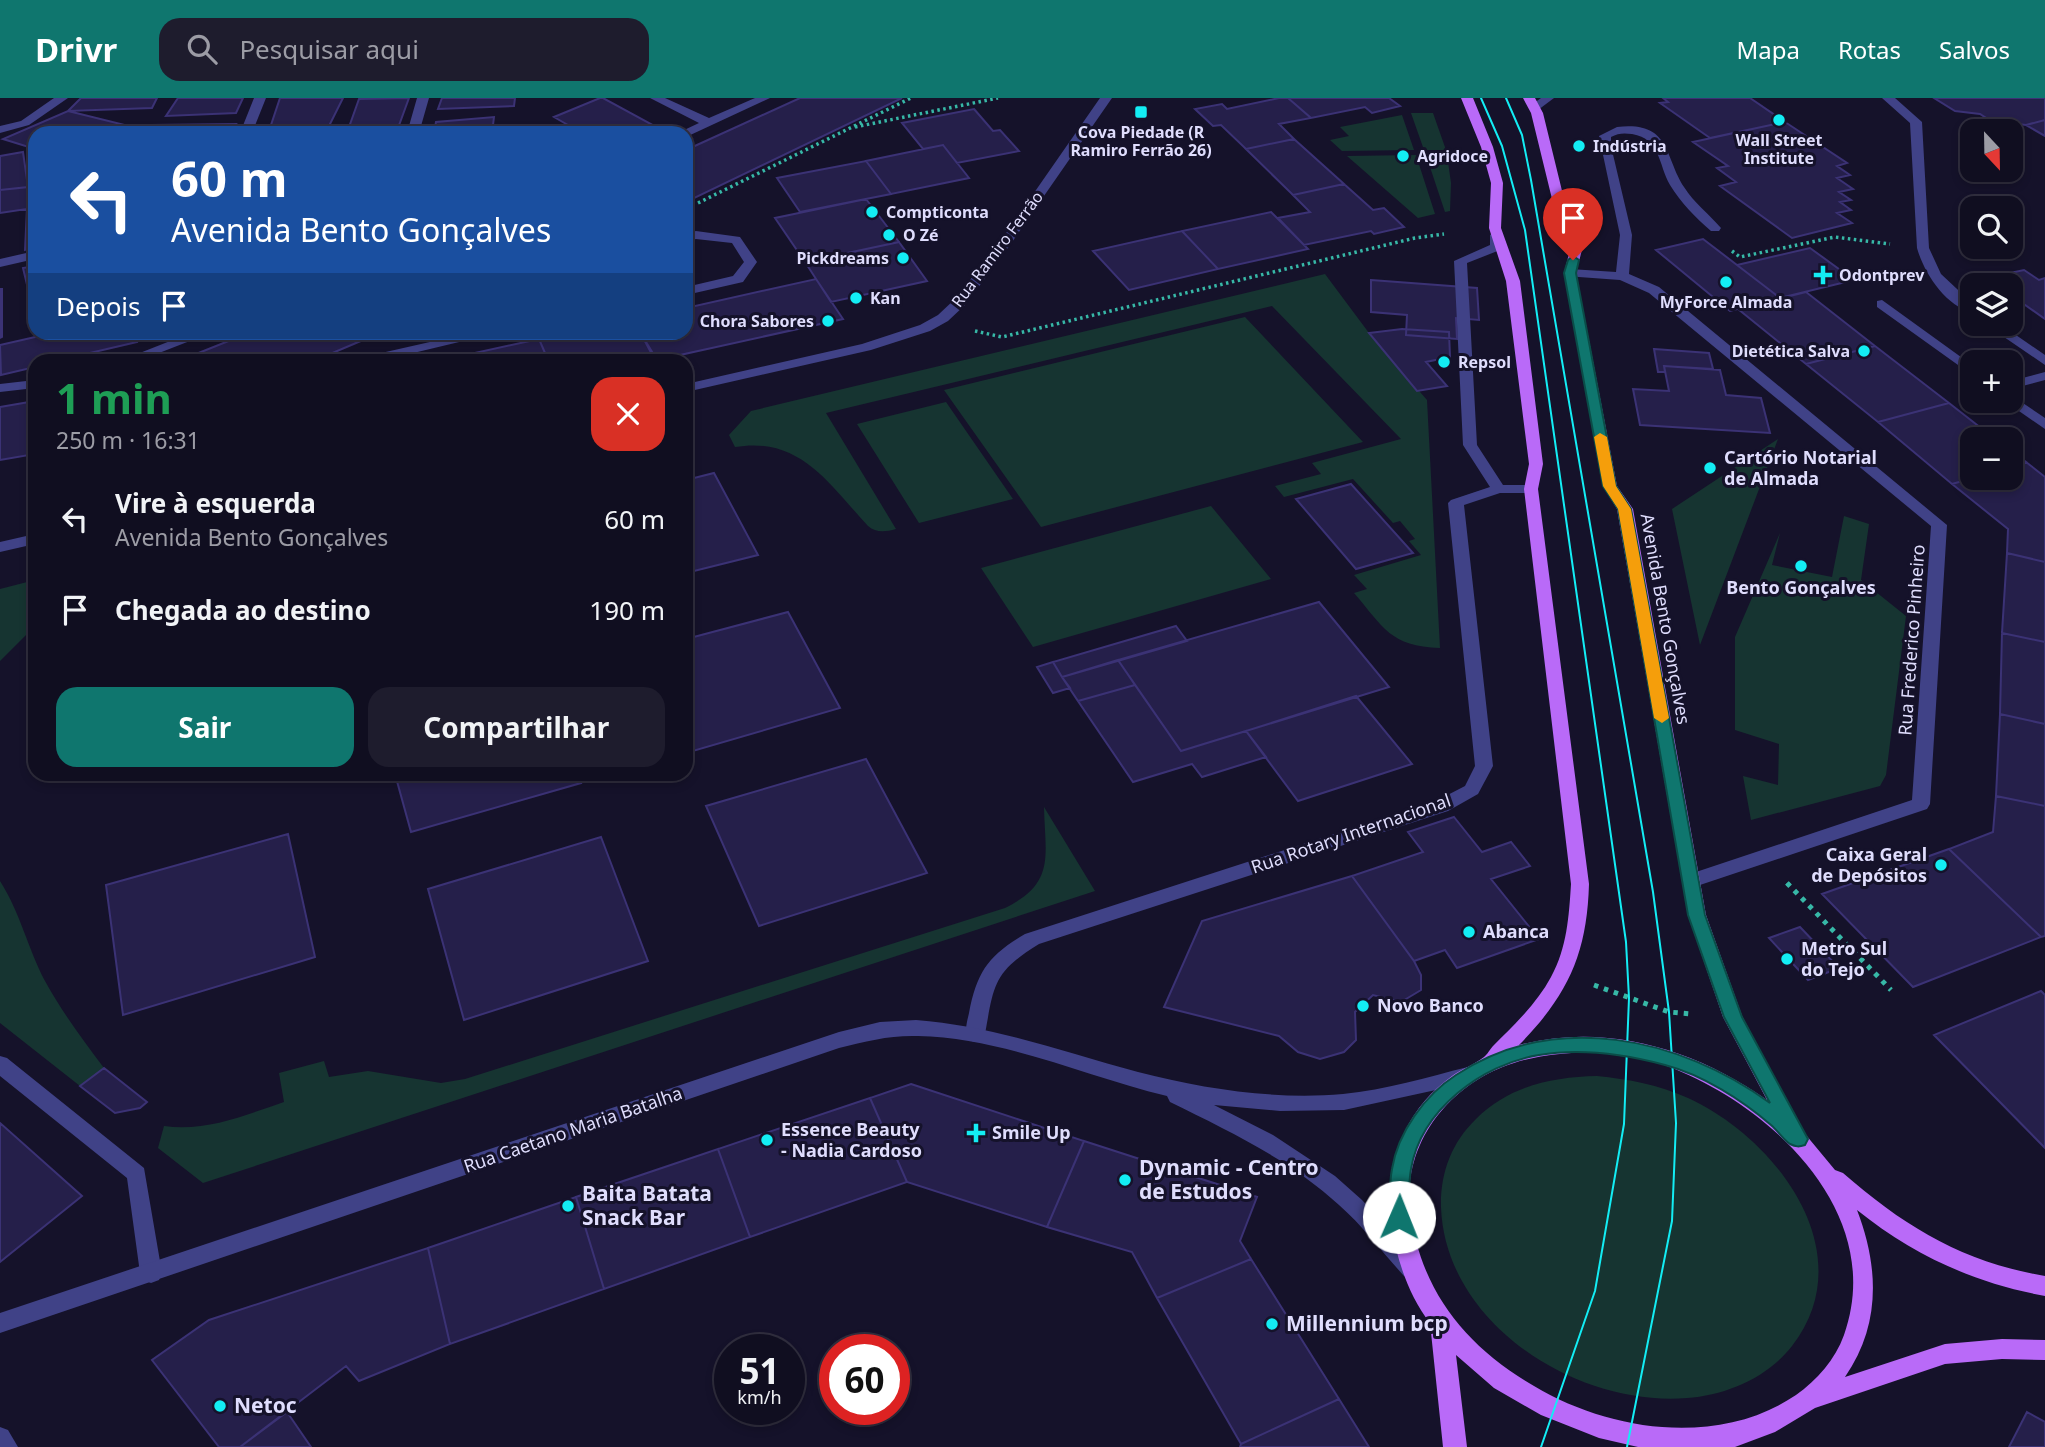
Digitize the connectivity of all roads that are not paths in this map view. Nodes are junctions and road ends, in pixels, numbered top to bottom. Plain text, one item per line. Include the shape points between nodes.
1 (62, 98) edge
2 (260, 98) edge
3 (423, 98) edge
4 (656, 98) edge
5 (764, 98) edge
6 (1106, 98) edge
7 (1467, 98) edge
8 (1888, 98) edge
9 (1537, 101) edge
10 (709, 123) junction
11 (249, 126) edge
12 (415, 126) edge
13 (0, 130) edge
14 (693, 130) edge
15 (1715, 228) dead end
16 (1496, 232) junction
17 (693, 236) edge
18 (28, 257) edge
19 (0, 263) edge
20 (1570, 273) junction
21 (1622, 276) junction
22 (693, 289) edge
23 (1960, 300) edge
24 (1882, 304) dead end
25 (2009, 336) edge
26 (185, 340) edge
27 (440, 340) edge
28 (460, 340) edge
29 (424, 348) junction
30 (146, 354) edge
31 (396, 354) edge
32 (2045, 361) edge
33 (1960, 362) edge
34 (2045, 376) edge
35 (2023, 382) edge
36 (28, 385) edge
37 (693, 386) edge
38 (0, 388) edge
39 (2023, 408) edge
40 (2045, 425) edge
41 (1499, 489) junction
42 (1531, 489) junction
43 (28, 541) edge
44 (0, 547) edge
45 (1691, 881) junction
46 (975, 1034) junction
47 (1489, 1063) junction
48 (0, 1064) edge
49 (1468, 1075) junction
50 (1155, 1085) junction
51 (1798, 1139) junction
52 (1818, 1162) junction
53 (1412, 1269) junction
54 (151, 1273) junction
55 (2045, 1286) edge
56 (1441, 1321) junction
57 (0, 1323) edge
58 (2045, 1350) edge
59 (1809, 1400) junction
60 (1760, 1428) junction
61 (0, 1438) edge
62 (6, 1447) edge
63 (1455, 1447) edge
64 (1745, 1447) edge

1 - 13 street via 25,123
2 - 11 street
3 - 12 street
4 - 10 street
5 - 10 street
6 - 37 street, Rua Ramiro Ferrão via 1006,242 943,318 876,344
7 - 16 main road via 1488,146 1497,183
8 - 23 street via 1916,122 1927,266
9 - 20 main road, Avenida Bento Gonçalves via 1559,203 1576,233
10 - 14 street
15 - 21 street via 1688,203 1657,142 1639,132 1612,131 1605,136 1605,146 1626,235
16 - 41 street via 1496,247 1460,261 1470,445
16 - 42 main road via 1513,281 1536,464
17 - 22 street via 736,240 751,262 738,279
18 - 19 street
20 - 21 street, Rua Frederico Pinheiro
20 - 45 main road, Avenida Bento Gonçalves via 1610,486 1625,509
21 - 45 street, Rua Frederico Pinheiro via 1654,290 1939,525 1921,804
24 - 33 street
25 - 32 street
26 - 30 street
27 - 29 street
28 - 29 street
29 - 31 street
34 - 35 street
36 - 38 street
39 - 40 street
41 - 42 street, Rua Rotary Internacional
41 - 46 street, Rua Rotary Internacional via 1456,503 1483,766 1472,790 1442,806 1031,939 1004,954 988,975
42 - 47 main road via 1580,914 1564,975 1545,1005
43 - 44 street
45 - 51 main road, Avenida Bento Gonçalves via 1709,956 1733,1017
46 - 50 street, Rua Caetano Maria Batalha
46 - 54 street, Rua Caetano Maria Batalha via 880,1030 839,1040
47 - 49 main road
47 - 51 main road via 1564,1045 1647,1053 1728,1085
48 - 54 street via 137,1174
49 - 50 street, Rua Caetano Maria Batalha via 1342,1102 1258,1101
49 - 53 main road via 1432,1105 1418,1125 1401,1168 1399,1217
50 - 53 street, Rua Caetano Maria Batalha via 1233,1123 1318,1175
51 - 52 main road
52 - 55 main road via 1891,1225 1930,1250 1973,1269
52 - 59 main road via 1847,1210 1862,1262 1864,1289 1861,1314 1844,1361
53 - 56 main road
54 - 57 street, Rua Caetano Maria Batalha
56 - 60 main road via 1511,1388 1570,1420 1669,1442 1732,1437
56 - 63 main road
58 - 59 main road via 1945,1354
59 - 60 main road
60 - 64 main road
61 - 62 street

